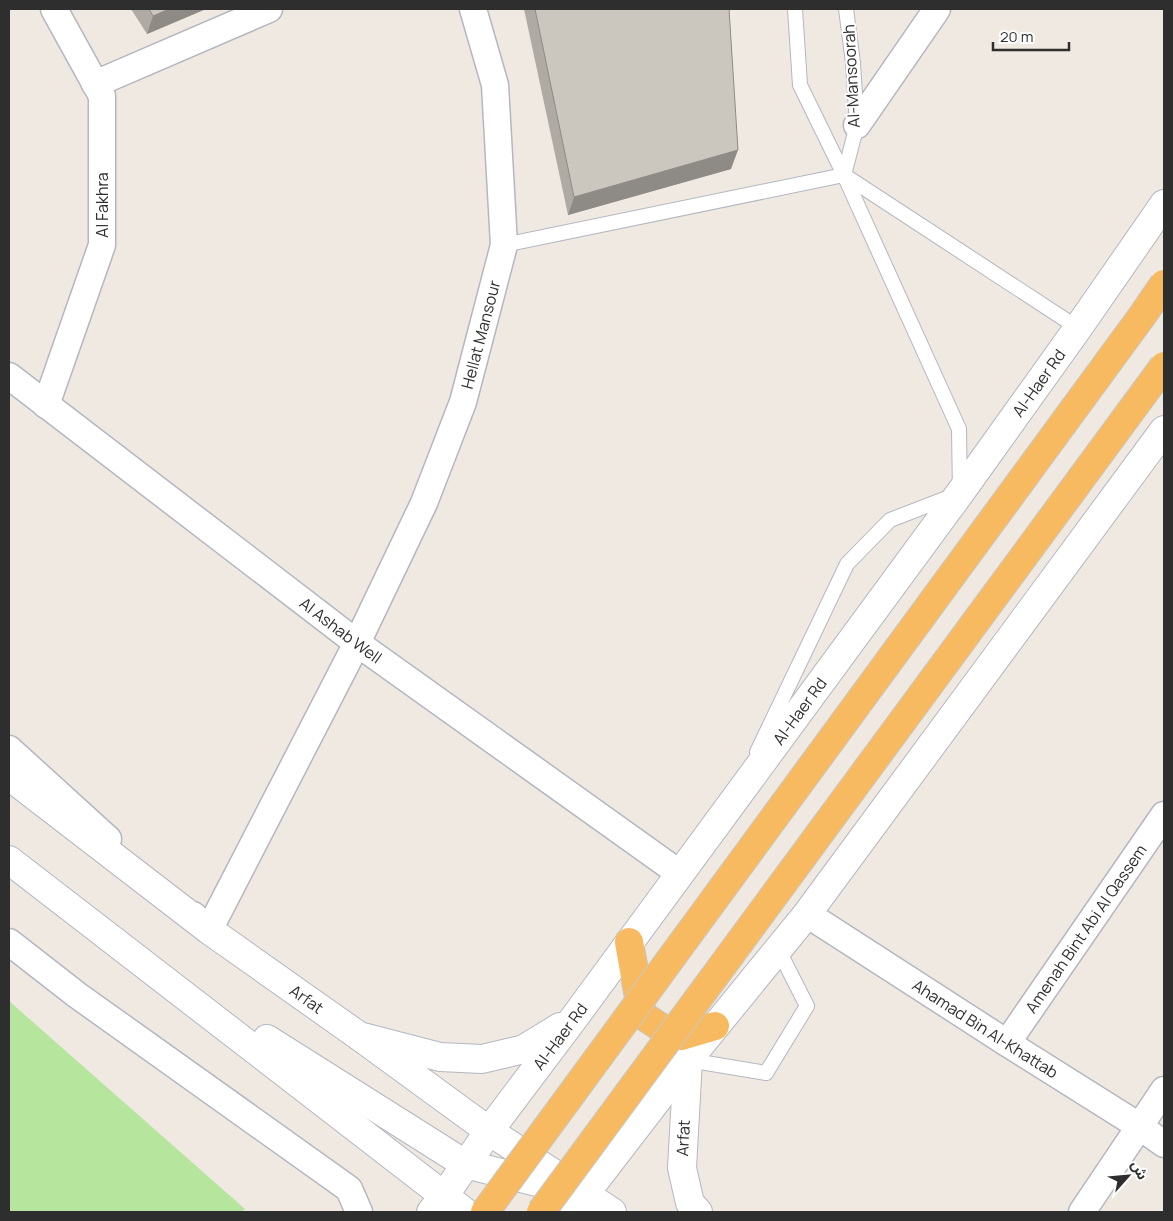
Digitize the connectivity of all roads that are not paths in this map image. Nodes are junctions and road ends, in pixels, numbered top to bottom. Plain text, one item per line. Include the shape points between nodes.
1 (54, 9) edge
2 (269, 9) edge
3 (473, 9) edge
4 (795, 9) edge
5 (846, 9) edge
6 (937, 9) edge
7 (95, 84) junction
8 (857, 125) junction
9 (844, 175) junction
10 (1164, 204) edge
11 (504, 245) junction
12 (1164, 284) edge
13 (1078, 328) junction
14 (1164, 366) edge
15 (9, 376) edge
16 (46, 405) junction
17 (1164, 430) edge
18 (960, 492) junction
19 (358, 643) junction
20 (9, 749) edge
21 (9, 776) edge
22 (733, 800) junction
23 (1164, 815) edge
24 (9, 860) edge
25 (9, 868) edge
26 (679, 873) junction
27 (807, 914) junction
28 (208, 930) junction
29 (9, 942) edge
30 (630, 942) junction
31 (778, 949) junction
32 (128, 952) junction
33 (639, 1002) junction
34 (574, 1018) junction
35 (715, 1026) junction
36 (672, 1034) junction
37 (359, 1036) junction
38 (1007, 1043) junction
39 (688, 1060) junction
40 (1164, 1090) edge
41 (1139, 1126) junction
42 (489, 1131) junction
43 (1164, 1144) edge
44 (465, 1164) junction
45 (578, 1203) edge
46 (437, 1204) edge
47 (359, 1212) edge
48 (465, 1212) edge
49 (485, 1212) edge
50 (502, 1212) edge
51 (540, 1212) edge
52 (612, 1212) edge
53 (698, 1212) edge
54 (1082, 1212) edge

1 - 7 street, Al Fakhra
2 - 7 street
3 - 11 street, Hellat Mansour via 495,84
4 - 9 lane, Al-Mansoorah via 800,85
5 - 8 lane, Al-Mansoorah
6 - 8 street
7 - 16 street, Al Fakhra via 102,96 102,245
8 - 9 lane, Al-Mansoorah
9 - 11 lane
9 - 13 lane
9 - 18 lane via 959,429
10 - 13 street, Al-Haer Rd
11 - 19 street, Hellat Mansour via 463,402 424,503
12 - 33 highway, bridge
13 - 18 street, Al-Haer Rd
14 - 36 highway, bridge
15 - 16 street, Al Ashab Well
16 - 19 street, Al Ashab Well
17 - 27 street
18 - 22 street, Al-Haer Rd
18 - 22 lane via 890,520 847,564
19 - 26 street, Al Ashab Well
19 - 28 street, Hellat Mansour
20 - 28 street
21 - 28 street, Arfat
22 - 26 street, Al-Haer Rd
23 - 38 street, Amenah Bint Abi Al Qassem
24 - 32 street
25 - 32 street
26 - 30 street, Al-Haer Rd
27 - 31 street
27 - 38 street, Ahamad Bin Al-Khattab
28 - 37 street, Arfat
29 - 47 street via 77,995 349,1189
30 - 33 highway
30 - 34 street, Al-Haer Rd
31 - 35 street
31 - 39 lane via 806,1006 766,1073
32 - 44 street
32 - 46 street
33 - 36 highway via 642,1015
33 - 49 highway, bridge
34 - 37 street via 524,1048 482,1060 440,1057
34 - 42 street, Al-Haer Rd
35 - 36 highway via 681,1036
35 - 39 street
36 - 51 highway, bridge
37 - 42 street, Arfat
38 - 41 street, Ahamad Bin Al-Khattab
39 - 45 street
39 - 53 street, Arfat via 682,1168 690,1203
40 - 41 street
41 - 43 street, Ahamad Bin Al-Khattab
41 - 54 street
42 - 44 street, Al-Haer Rd
42 - 45 street, Arfat
44 - 45 street
44 - 46 street, Al-Haer Rd
45 - 52 street, Arfat
46 - 48 street
46 - 50 street

